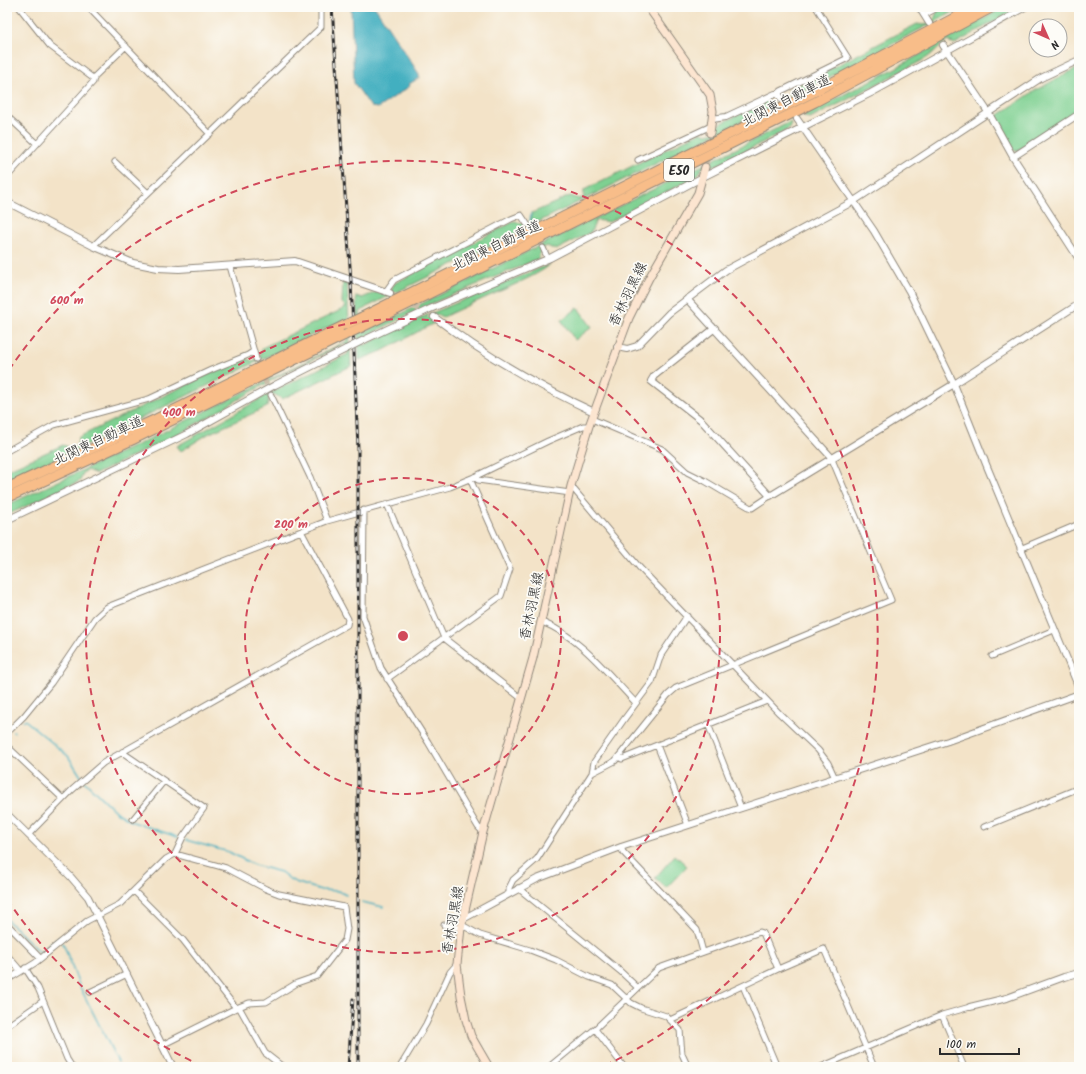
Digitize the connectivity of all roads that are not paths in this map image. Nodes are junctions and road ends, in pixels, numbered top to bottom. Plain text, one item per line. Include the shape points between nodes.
1 (19, 7) edge
2 (88, 7) edge
3 (321, 7) edge
4 (648, 7) edge
5 (816, 7) edge
6 (919, 7) edge
7 (939, 7) edge
8 (975, 7) edge
9 (993, 7) edge
10 (1026, 7) edge
11 (924, 15) junction
12 (929, 23) dead end
13 (943, 44) dead end
14 (126, 46) junction
15 (947, 51) junction
16 (1079, 60) edge
17 (94, 79) junction
18 (778, 94) junction
19 (783, 100) dead end
20 (988, 112) junction
21 (1079, 114) edge
22 (7, 116) edge
23 (796, 119) dead end
24 (711, 126) junction
25 (803, 128) junction
26 (210, 134) junction
27 (36, 144) junction
28 (1013, 157) junction
29 (638, 160) dead end
30 (115, 162) dead end
31 (705, 167) tunnel mouth
32 (7, 177) edge
33 (703, 177) junction
34 (148, 193) junction
35 (854, 201) junction
36 (7, 202) edge
37 (527, 224) tunnel mouth
38 (93, 246) junction
39 (543, 248) tunnel mouth
40 (548, 259) junction
41 (1079, 259) edge
42 (230, 266) junction
43 (388, 292) joint
44 (687, 299) junction
45 (1079, 304) edge
46 (434, 317) tunnel mouth
47 (715, 328) junction
48 (617, 346) junction
49 (254, 351) junction
50 (256, 359) tunnel mouth
51 (954, 384) junction
52 (271, 396) tunnel mouth
53 (592, 419) junction
54 (7, 451) edge
55 (831, 457) junction
56 (472, 478) junction
57 (7, 488) edge
58 (570, 490) junction
59 (770, 496) junction
60 (7, 498) edge
61 (387, 504) junction
62 (364, 510) junction
63 (7, 520) edge
64 (327, 521) junction
65 (1079, 524) edge
66 (301, 531) junction
67 (1020, 549) junction
68 (687, 616) junction
69 (542, 622) junction
70 (1054, 630) junction
71 (444, 638) junction
72 (992, 656) dead end
73 (733, 665) junction
74 (387, 679) junction
75 (1079, 688) edge
76 (1079, 694) edge
77 (521, 698) junction
78 (767, 701) junction
79 (636, 703) junction
80 (708, 724) junction
81 (7, 733) edge
82 (657, 745) junction
83 (7, 746) edge
84 (122, 752) junction
85 (618, 757) junction
86 (592, 773) junction
87 (835, 778) junction
88 (164, 781) junction
89 (1079, 788) edge
90 (63, 799) junction
91 (742, 808) junction
92 (7, 814) edge
93 (133, 819) dead end
94 (688, 825) junction
95 (984, 827) dead end
96 (483, 832) junction
97 (28, 835) junction
98 (621, 847) junction
99 (175, 854) junction
100 (518, 888) junction
101 (134, 891) junction
102 (509, 893) junction
103 (97, 915) junction
104 (7, 924) edge
105 (462, 924) junction
106 (444, 925) dead end
107 (703, 952) junction
108 (7, 955) edge
109 (40, 958) junction
110 (457, 964) junction
111 (778, 968) junction
112 (23, 969) junction
113 (1079, 973) edge
114 (127, 974) junction
115 (7, 980) edge
116 (743, 986) junction
117 (638, 988) junction
118 (90, 992) dead end
119 (626, 999) junction
120 (43, 1001) junction
121 (237, 1007) junction
122 (970, 1007) joint
123 (942, 1015) junction
124 (670, 1020) junction
125 (7, 1026) edge
126 (595, 1029) junction
127 (162, 1044) junction
128 (866, 1048) junction
129 (72, 1067) edge
130 (173, 1067) edge
131 (283, 1067) edge
132 (400, 1067) edge
133 (488, 1067) edge
134 (549, 1067) edge
135 (624, 1067) edge
136 (688, 1067) edge
137 (777, 1067) edge
138 (821, 1067) edge
139 (874, 1067) edge
140 (964, 1067) edge

1 - 17 street via 50,46
2 - 14 street
3 - 26 street via 321,27
4 - 24 main road via 707,90 712,103
5 - 18 street via 848,58
6 - 11 street
7 - 11 street
8 - 57 highway, 北関東自動車道 / E50, bridge via 810,94 344,326 156,419
9 - 60 highway, 北関東自動車道 / E50, bridge via 815,102 126,443
10 - 15 street
11 - 12 street
13 - 15 street
14 - 17 street
14 - 26 street
15 - 20 street
15 - 25 street
16 - 20 street via 1041,78
17 - 27 street
18 - 19 street
18 - 24 street via 764,98
20 - 28 street
20 - 35 street
21 - 28 street
22 - 27 street
23 - 25 street
24 - 29 street
25 - 33 street
25 - 35 street
26 - 34 street
27 - 32 street
28 - 41 street
30 - 34 street
31 - 33 main road, 香林羽黒線
33 - 40 street
33 - 48 main road, 香林羽黒線 via 698,193 649,278
34 - 38 street
35 - 44 street via 738,262
35 - 51 street via 896,265
36 - 38 street
37 - 43 street via 521,215 511,219 394,280
38 - 42 street via 122,259 158,268
39 - 40 street
40 - 63 street, bridge via 364,340 280,382 171,442
42 - 43 street via 295,262
42 - 49 street
44 - 47 street
44 - 48 street via 637,346 627,349
45 - 51 street
46 - 53 street
47 - 55 street
47 - 59 street via 651,381 701,420
48 - 53 main road, 香林羽黒線
49 - 50 street
49 - 54 street via 149,399 54,425
51 - 55 street
51 - 67 street
52 - 64 street via 310,477
53 - 56 street via 583,426
53 - 58 main road, 香林羽黒線
53 - 59 street via 662,449 687,472 749,507
55 - 59 street
55 - 73 street via 891,600
56 - 58 street
56 - 61 street via 440,491
56 - 71 street via 510,569 501,596
58 - 68 street
58 - 69 main road, 香林羽黒線
61 - 62 street
61 - 71 street
62 - 64 street
62 - 74 street via 363,616
64 - 66 street
65 - 67 street
66 - 81 street via 107,607 96,618 35,703
66 - 84 street via 348,619 347,625
67 - 70 street
68 - 73 street
68 - 79 street via 662,655 652,682
69 - 77 main road, 香林羽黒線
69 - 79 street via 565,634 595,660
70 - 72 street
70 - 75 street
71 - 74 street
71 - 77 street
73 - 78 street
73 - 85 street via 673,690
74 - 96 street
76 - 87 street via 1000,724
77 - 96 main road, 香林羽黒線
78 - 80 street
78 - 87 street via 818,750
79 - 86 street via 594,762
80 - 82 street
80 - 91 street
82 - 85 street via 622,759
82 - 94 street
83 - 90 street
84 - 88 street
84 - 90 street via 94,771
85 - 86 street
86 - 102 street via 538,859 513,880
87 - 91 street
88 - 93 street
88 - 99 street via 204,808 183,837
89 - 95 street
90 - 97 street
91 - 94 street
92 - 97 street
94 - 98 street
96 - 105 main road, 香林羽黒線
97 - 103 street via 83,890
98 - 100 street
98 - 107 street via 697,930
99 - 101 street via 166,859
99 - 121 street via 226,868 279,894 344,907 347,929 345,940 316,976 297,983 266,1002
100 - 102 street
100 - 117 street
101 - 103 street via 120,904
101 - 121 street via 187,945
102 - 105 street
103 - 109 street
103 - 114 street
104 - 109 street
105 - 106 street
105 - 110 main road, 香林羽黒線
105 - 119 street via 480,935 567,964 589,977 614,986
107 - 111 street via 760,932 763,933
107 - 117 street via 661,966
108 - 112 street
109 - 112 street
110 - 132 street via 450,972 426,1024
110 - 133 main road, 香林羽黒線 via 466,1020 471,1036
111 - 116 street
111 - 128 street via 824,949
112 - 115 street
112 - 120 street via 33,979
113 - 122 street via 1007,998
114 - 118 street
114 - 127 street
116 - 124 street
116 - 137 street
117 - 119 street
119 - 124 street
119 - 126 street
120 - 125 street
120 - 129 street
121 - 127 street
121 - 131 street via 265,1053
122 - 123 street
123 - 128 street
123 - 140 street
124 - 136 street via 680,1030 682,1054
126 - 134 street
126 - 135 street
127 - 130 street
128 - 138 street
128 - 139 street

